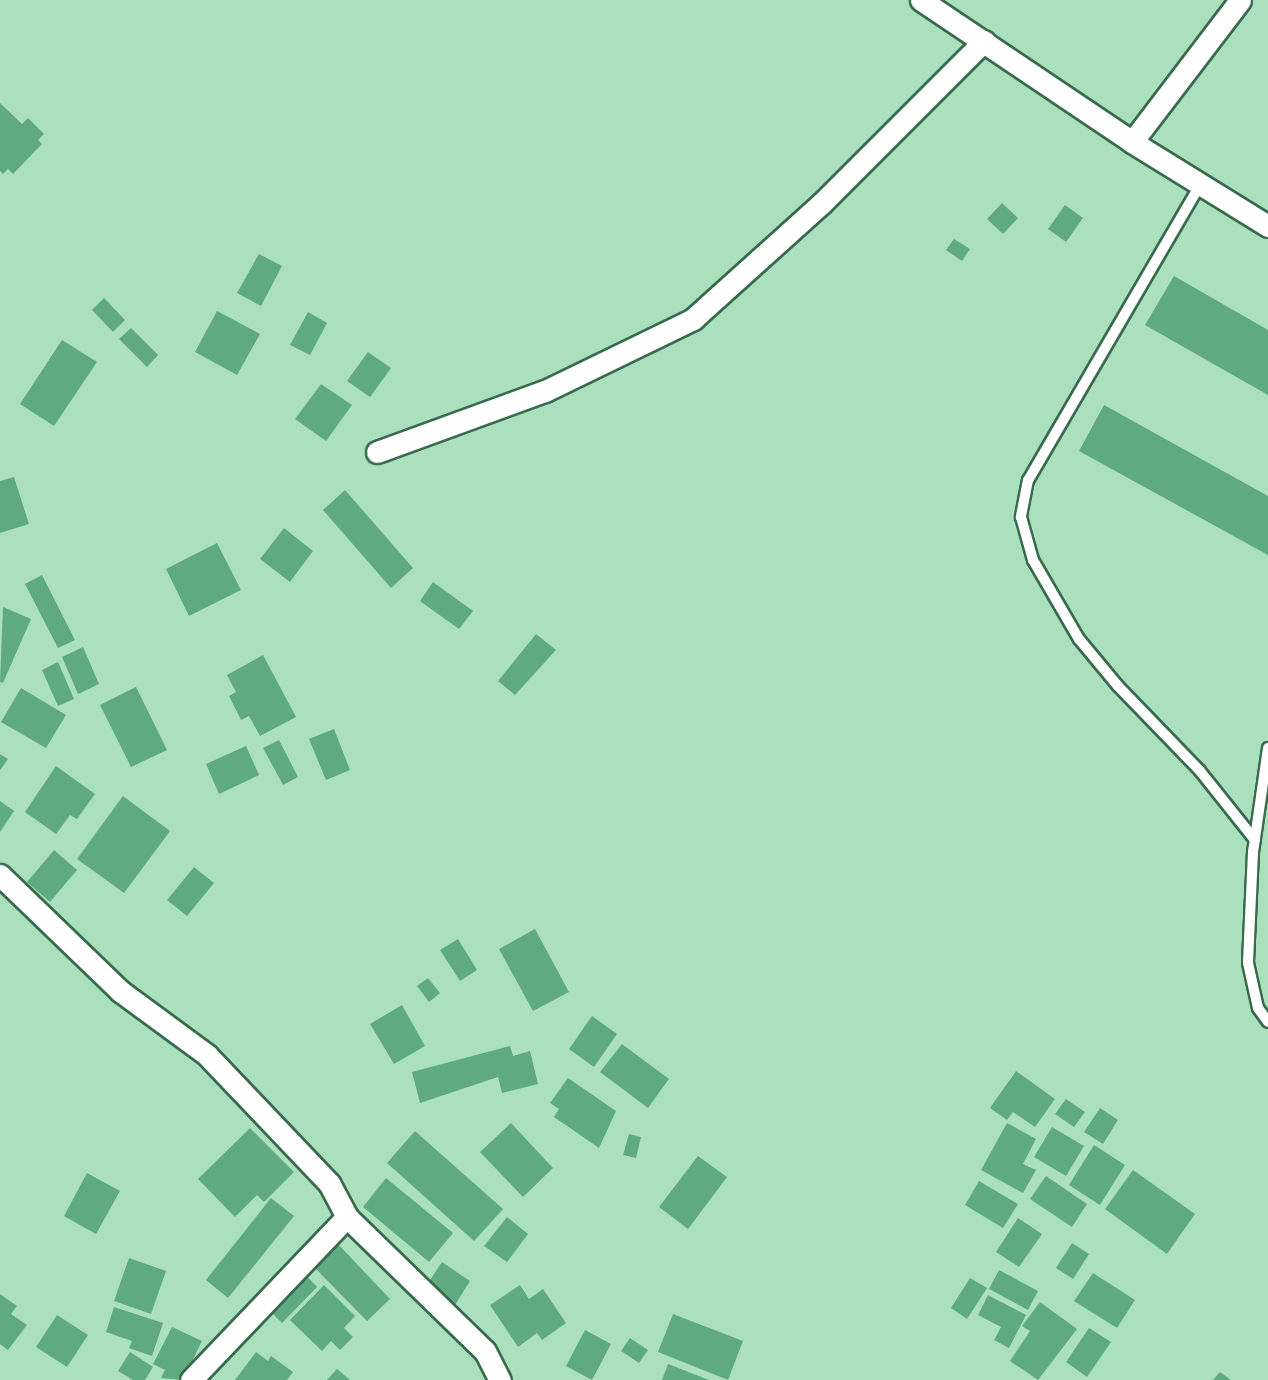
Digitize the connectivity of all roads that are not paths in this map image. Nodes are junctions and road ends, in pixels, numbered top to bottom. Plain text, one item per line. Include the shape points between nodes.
1 (920, 0) edge
2 (1240, 0) edge
3 (984, 41) junction
4 (1132, 142) junction
5 (1200, 185) junction
6 (1268, 226) edge
7 (377, 452) dead end
8 (1268, 748) edge
9 (1255, 840) junction
10 (0, 875) edge
11 (1268, 1022) edge
12 (346, 1217) junction
13 (191, 1380) edge
14 (500, 1380) edge

1 - 3 street
2 - 4 street
3 - 4 street
3 - 7 street via 822,203 693,319 545,391
4 - 5 street
5 - 6 street
5 - 9 lane via 1028,480 1021,517 1033,560 1079,639 1200,771
8 - 9 lane
9 - 11 lane via 1248,963 1258,1008
10 - 12 street via 120,991 207,1055 329,1183
12 - 13 street
12 - 14 street via 485,1351

